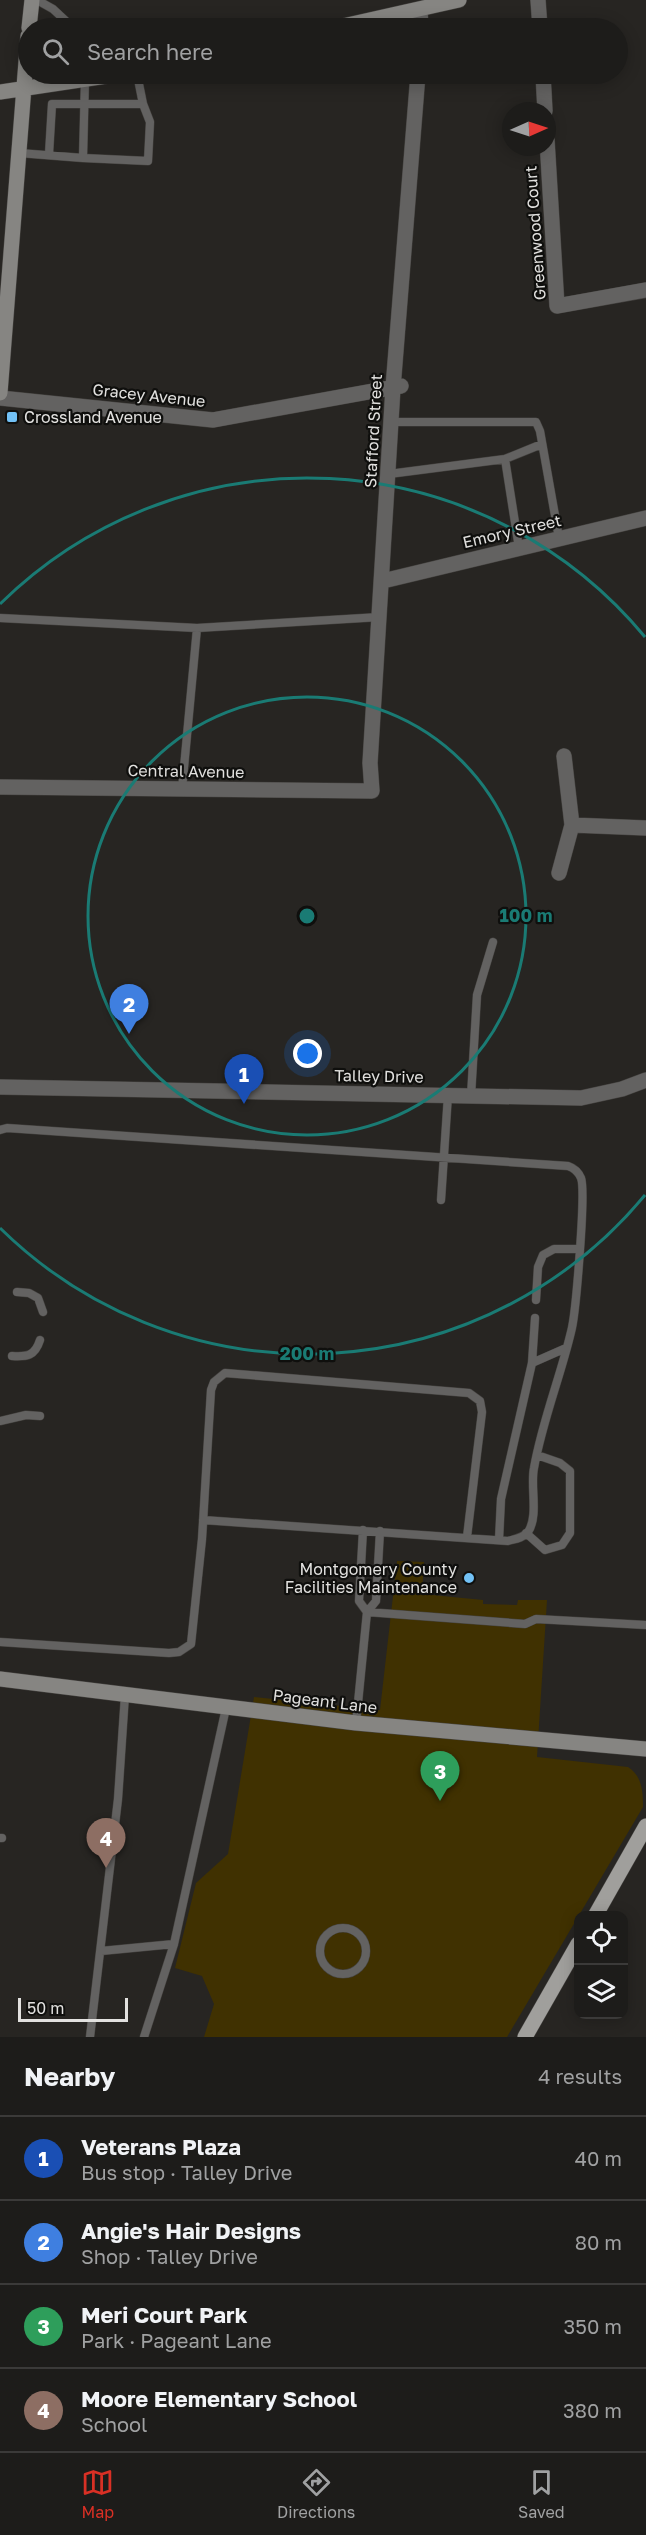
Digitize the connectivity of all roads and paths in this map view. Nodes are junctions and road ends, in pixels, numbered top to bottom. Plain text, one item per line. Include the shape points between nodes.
1 (32, 0) edge
2 (37, 0) edge
3 (459, 0) edge
4 (538, 0) edge
5 (420, 10) junction
6 (30, 18) edge
7 (63, 18) edge
8 (382, 18) edge
9 (420, 18) edge
10 (539, 18) edge
11 (24, 84) edge
12 (51, 84) edge
13 (85, 84) edge
14 (139, 84) edge
15 (417, 84) edge
16 (544, 84) edge
17 (24, 88) junction
18 (0, 92) edge
19 (545, 102) edge
20 (84, 103) junction
21 (143, 104) junction
22 (51, 120) junction
23 (61, 121) dead end
24 (50, 142) junction
25 (60, 142) dead end
26 (19, 153) junction
27 (49, 154) junction
28 (548, 156) edge
29 (83, 158) junction
30 (646, 290) edge
31 (397, 387) junction
32 (0, 393) edge
33 (0, 398) edge
34 (392, 422) junction
35 (542, 444) junction
36 (505, 459) junction
37 (389, 474) junction
38 (646, 518) edge
39 (560, 538) junction
40 (519, 548) junction
41 (387, 580) dead end
42 (380, 616) junction
43 (0, 618) edge
44 (197, 628) junction
45 (564, 756) dead end
46 (0, 787) edge
47 (182, 789) junction
48 (372, 791) joint
49 (572, 825) junction
50 (646, 828) edge
51 (559, 873) dead end
52 (493, 942) dead end
53 (646, 1080) edge
54 (0, 1087) edge
55 (448, 1095) junction
56 (471, 1096) junction
57 (0, 1130) edge
58 (444, 1157) junction
59 (441, 1200) dead end
60 (579, 1249) junction
61 (17, 1292) dead end
62 (536, 1300) dead end
63 (43, 1312) dead end
64 (535, 1318) dead end
65 (40, 1340) dead end
66 (566, 1348) junction
67 (12, 1356) dead end
68 (532, 1363) junction
69 (40, 1416) dead end
70 (0, 1421) edge
71 (537, 1455) junction
72 (203, 1520) junction
73 (363, 1530) junction
74 (380, 1531) junction
75 (526, 1533) junction
76 (466, 1537) junction
77 (499, 1540) junction
78 (367, 1612) junction
79 (646, 1625) edge
80 (0, 1642) edge
81 (0, 1679) edge
82 (125, 1695) junction
83 (226, 1707) junction
84 (356, 1723) junction
85 (646, 1749) edge
86 (646, 1826) edge
87 (598, 1911) edge
88 (174, 1944) junction
89 (101, 1951) junction
90 (574, 1953) edge
91 (323, 1963) joint
92 (90, 2037) edge
93 (144, 2037) edge
94 (525, 2037) edge

1 - 6 main road
2 - 7 lane
3 - 5 main road
4 - 10 street
5 - 8 main road
5 - 9 street
11 - 17 main road
12 - 17 main road
13 - 20 lane
14 - 21 lane
15 - 31 street, Stafford Street
16 - 19 street
17 - 18 main road
17 - 26 main road
20 - 21 lane
20 - 22 lane via 52,104
20 - 29 lane via 80,121
21 - 29 lane via 150,122 148,161
22 - 23 lane
22 - 24 lane
24 - 25 lane
24 - 27 lane
26 - 27 lane
26 - 32 main road
27 - 29 lane
28 - 30 street, Greenwood Court via 557,306
31 - 33 street, Gracey Avenue via 213,420
31 - 34 street, Stafford Street
34 - 35 lane via 536,422
34 - 37 street, Stafford Street
35 - 36 lane
35 - 39 lane
36 - 37 lane
36 - 40 lane
37 - 42 street, Stafford Street
38 - 39 street, Emory Street
39 - 40 street, Emory Street
40 - 41 street, Emory Street
42 - 44 lane
42 - 48 street, Stafford Street via 370,763
43 - 44 lane
44 - 47 lane
45 - 49 street
46 - 47 street, Central Avenue
47 - 48 street, Central Avenue
49 - 50 street
49 - 51 street
52 - 56 lane via 477,995
53 - 56 street, Talley Drive via 581,1098
54 - 55 street, Talley Drive
55 - 56 street, Talley Drive
55 - 58 lane
57 - 58 lane via 19,1128
58 - 59 lane
58 - 60 lane via 575,1169 583,1185
60 - 62 lane via 554,1250 543,1255 538,1267
60 - 66 lane via 575,1310
61 - 63 lane via 39,1298
64 - 68 lane
65 - 67 lane via 34,1353 27,1357
66 - 68 lane
66 - 71 lane
68 - 77 lane via 501,1499
69 - 70 lane
71 - 75 lane via 532,1518
71 - 75 lane via 561,1463 570,1471 570,1533 562,1545 545,1550
72 - 73 lane
72 - 76 lane via 211,1390 220,1377 233,1373 476,1396 482,1412
72 - 80 lane via 193,1637 186,1649 169,1653
73 - 74 lane
73 - 78 lane via 359,1601
74 - 76 lane
74 - 78 lane via 376,1601
75 - 77 lane via 521,1538
76 - 77 lane
78 - 79 lane via 525,1624 536,1619
78 - 84 lane
81 - 82 main road, Pageant Lane
82 - 83 main road, Pageant Lane
82 - 89 lane
83 - 84 main road, Pageant Lane
83 - 88 lane
84 - 85 main road, Pageant Lane
86 - 87 main road
88 - 89 lane
88 - 93 lane
89 - 92 lane
90 - 94 main road
91 - 91 lane via 335,1973 351,1973 363,1963 364,1941 347,1928 333,1930 320,1947

